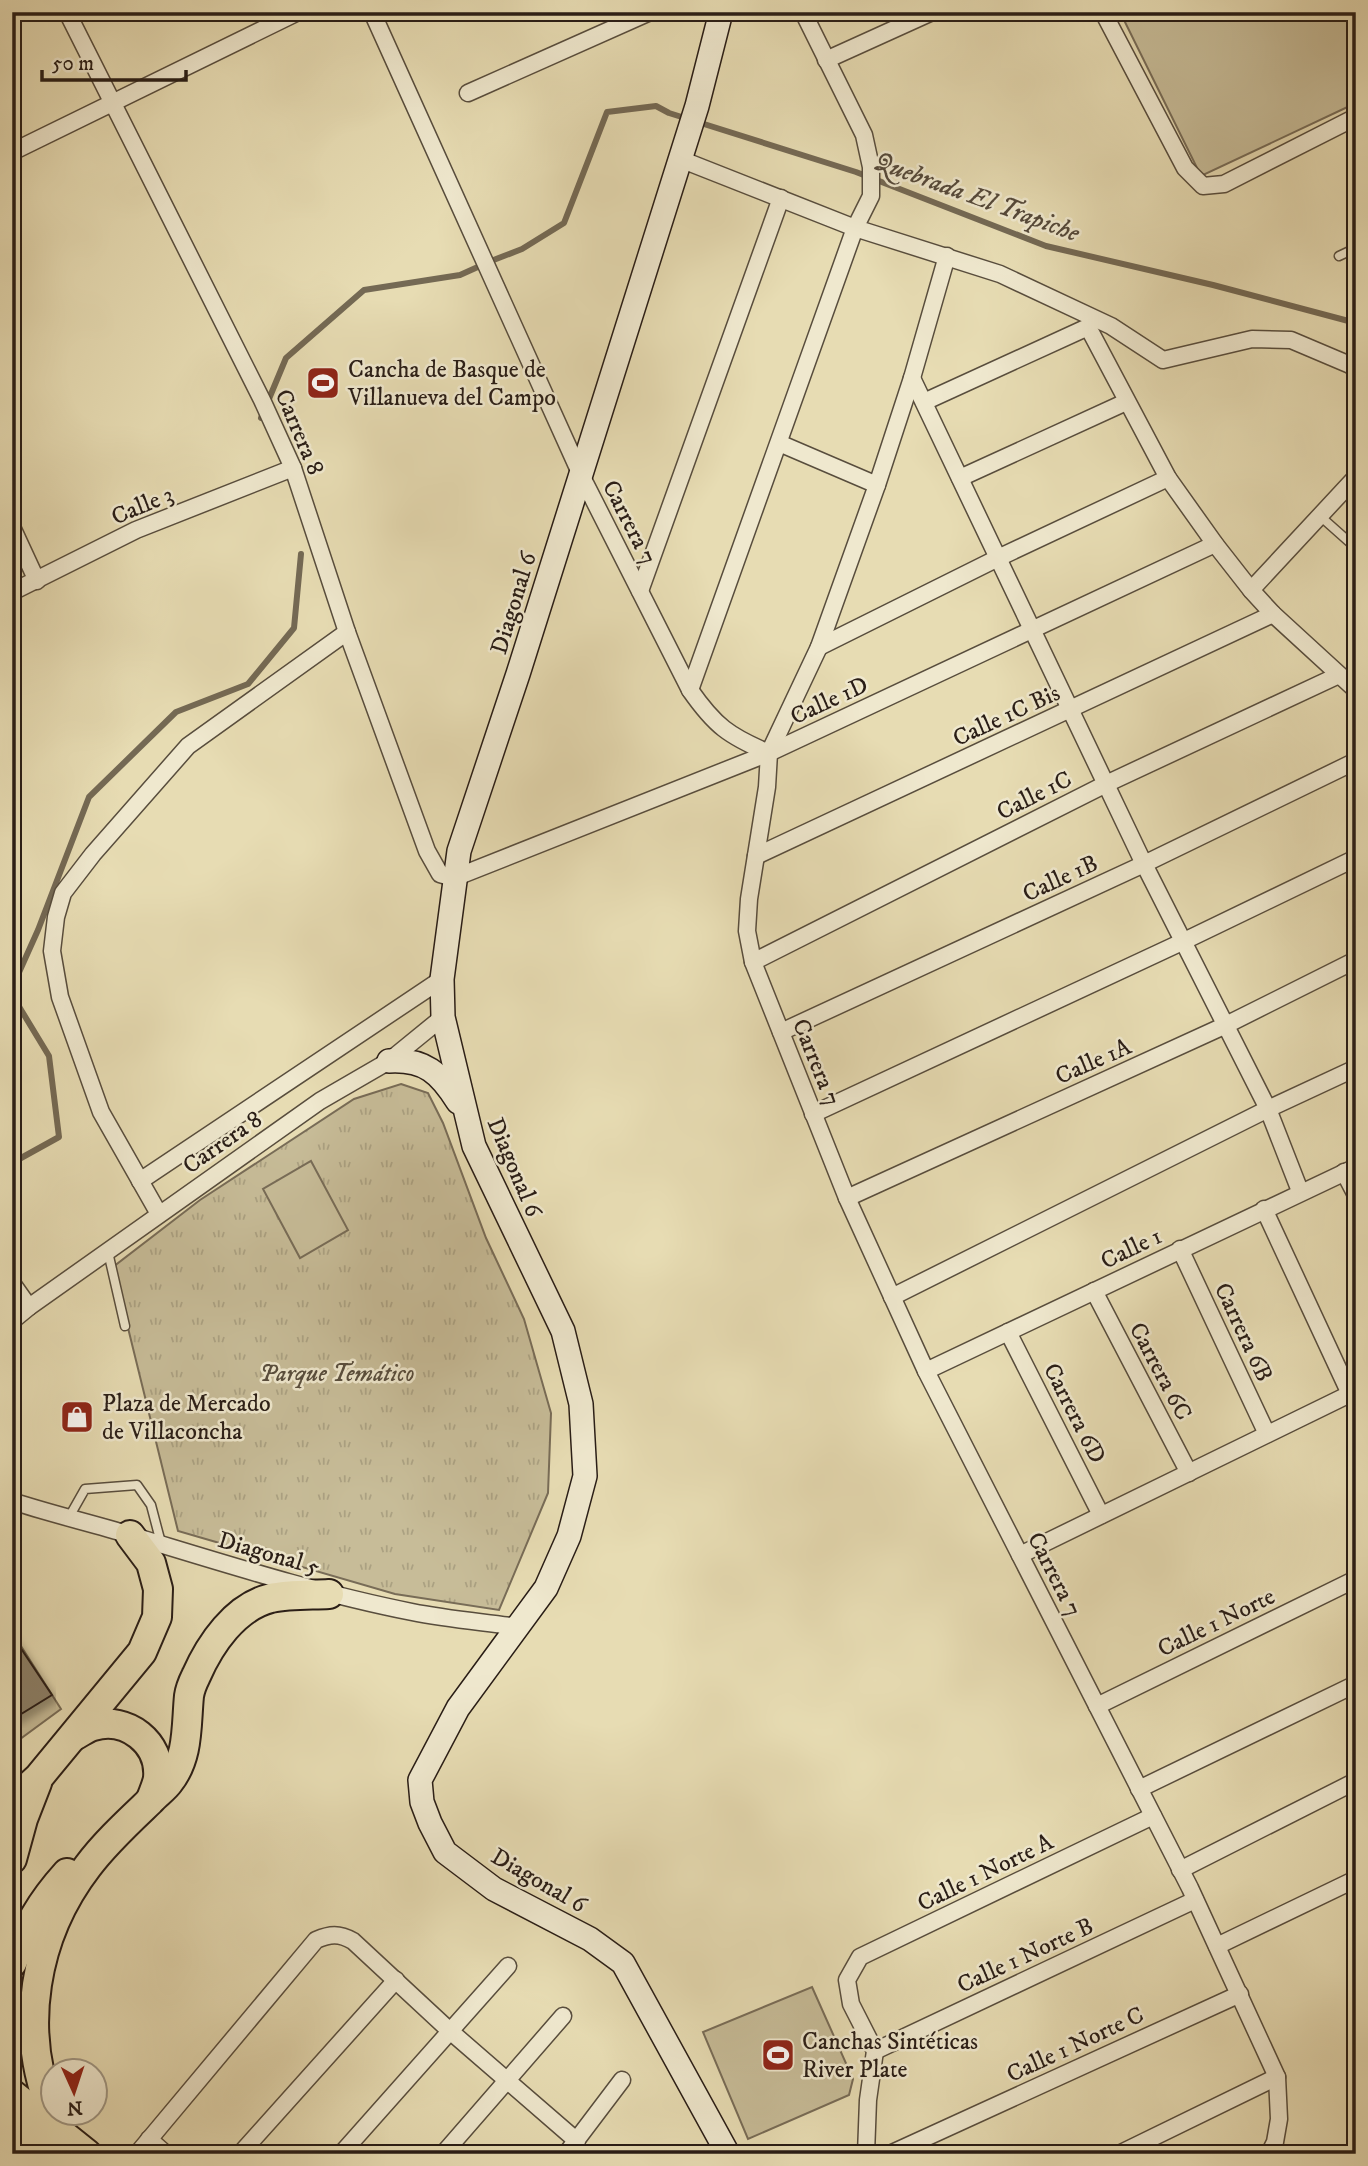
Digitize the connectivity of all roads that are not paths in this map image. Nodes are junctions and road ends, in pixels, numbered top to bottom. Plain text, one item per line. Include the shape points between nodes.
1 (67, 12) edge
2 (298, 12) edge
3 (372, 12) edge
4 (650, 12) edge
5 (721, 12) edge
6 (803, 12) edge
7 (932, 12) edge
8 (1103, 12) edge
9 (826, 60) junction
10 (468, 93) dead end
11 (112, 104) junction
12 (1356, 117) edge
13 (684, 149) junction
14 (12, 152) edge
15 (781, 198) junction
16 (855, 228) junction
17 (1356, 248) edge
18 (947, 256) junction
19 (1339, 256) dead end
20 (1356, 370) edge
21 (912, 378) junction
22 (924, 402) junction
23 (1126, 402) junction
24 (779, 443) junction
25 (293, 468) junction
26 (581, 475) junction
27 (1356, 477) edge
28 (960, 478) junction
29 (1168, 478) junction
30 (877, 485) junction
31 (1320, 516) junction
32 (12, 527) edge
33 (1215, 544) junction
34 (1356, 548) edge
35 (998, 558) junction
36 (37, 581) junction
37 (1251, 590) junction
38 (640, 591) junction
39 (12, 592) edge
40 (1273, 614) junction
41 (1033, 630) junction
42 (347, 632) junction
43 (819, 647) junction
44 (1339, 675) junction
45 (690, 690) junction
46 (1356, 690) edge
47 (1071, 710) junction
48 (769, 752) junction
49 (1356, 761) edge
50 (1106, 785) junction
51 (756, 856) junction
52 (1356, 858) edge
53 (1144, 864) junction
54 (454, 878) junction
55 (1182, 942) junction
56 (1356, 960) edge
57 (753, 962) junction
58 (442, 979) junction
59 (443, 1017) junction
60 (1226, 1025) junction
61 (781, 1032) junction
62 (389, 1061) junction
63 (1356, 1068) edge
64 (1268, 1109) junction
65 (465, 1114) junction
66 (813, 1114) junction
67 (1350, 1169) edge
68 (141, 1181) junction
69 (1300, 1191) junction
70 (1356, 1195) edge
71 (847, 1198) junction
72 (1264, 1209) junction
73 (159, 1214) junction
74 (1180, 1249) junction
75 (108, 1252) junction
76 (12, 1283) edge
77 (1094, 1291) junction
78 (892, 1297) junction
79 (29, 1307) junction
80 (12, 1321) edge
81 (125, 1326) dead end
82 (1007, 1332) junction
83 (926, 1371) junction
84 (1353, 1393) edge
85 (1268, 1434) junction
86 (1189, 1473) junction
87 (12, 1501) edge
88 (1101, 1515) junction
89 (68, 1519) junction
90 (130, 1535) junction
91 (161, 1546) junction
92 (1020, 1555) junction
93 (1356, 1579) edge
94 (329, 1594) junction
95 (518, 1627) junction
96 (1356, 1684) edge
97 (1097, 1706) junction
98 (74, 1736) junction
99 (39, 1777) junction
100 (1356, 1782) edge
101 (1139, 1789) junction
102 (151, 1799) junction
103 (12, 1802) edge
104 (1153, 1816) junction
105 (116, 1835) junction
106 (12, 1859) edge
107 (1180, 1870) junction
108 (1356, 1879) edge
109 (1195, 1900) junction
110 (1217, 1946) junction
111 (12, 1963) edge
112 (508, 1966) dead end
113 (396, 1980) junction
114 (1240, 1994) junction
115 (563, 2016) dead end
116 (450, 2031) junction
117 (875, 2051) junction
118 (38, 2060) edge
119 (1277, 2077) junction
120 (622, 2080) dead end
121 (507, 2081) junction
122 (13, 2094) edge
123 (38, 2115) edge
124 (12, 2123) edge
125 (38, 2126) edge
126 (54, 2128) edge
127 (149, 2139) junction
128 (571, 2148) edge
129 (1272, 2148) edge
130 (87, 2154) edge
131 (137, 2154) edge
132 (166, 2154) edge
133 (240, 2154) edge
134 (341, 2154) edge
135 (443, 2154) edge
136 (728, 2154) edge
137 (866, 2154) edge
138 (890, 2154) edge
139 (1119, 2154) edge

1 - 11 street, Carrera 8
2 - 11 street
3 - 26 street, Carrera 7
4 - 10 street
5 - 13 street, Diagonal 6
6 - 9 street
7 - 9 street
8 - 12 street via 1185,168 1203,186 1224,184
9 - 16 street via 864,135 871,167 871,196
11 - 14 street
11 - 25 street, Carrera 8
13 - 15 street
13 - 26 street, Diagonal 6
15 - 16 street
15 - 38 street
16 - 18 street
16 - 24 street
17 - 19 lane
18 - 20 street via 1000,274 1111,326 1163,360 1252,339 1291,340
18 - 21 street
21 - 22 street
21 - 30 street
22 - 23 street via 1088,327
22 - 28 street
23 - 28 street
23 - 29 street
24 - 30 street
24 - 45 street
25 - 36 street, Calle 3 via 136,530
25 - 42 street, Carrera 8
26 - 38 street, Carrera 7
26 - 54 street, Diagonal 6
27 - 31 street
28 - 35 street
29 - 33 street
29 - 35 street
30 - 43 street
31 - 34 lane
31 - 37 street
32 - 36 street
33 - 37 street
33 - 41 street, Calle 1D
35 - 41 street
35 - 43 street
36 - 39 street, Calle 3
37 - 40 street
38 - 45 street, Carrera 7
40 - 44 street
40 - 47 street, Calle 1C Bis
41 - 47 street
41 - 48 street, Calle 1D
42 - 54 street, Carrera 8 via 427,851 440,874
42 - 68 street via 188,746 62,893 52,951 60,997 101,1112
43 - 48 street
44 - 46 street
44 - 50 street, Calle 1C
45 - 48 street, Carrera 7 via 712,721 739,740
47 - 50 street
47 - 51 street, Calle 1C Bis
48 - 51 street, Carrera 7
48 - 54 street, Calle 1D
49 - 53 street, Calle 1B
50 - 53 street
50 - 57 street, Calle 1C
51 - 57 street, Carrera 7 via 747,931
52 - 55 street
53 - 55 street
53 - 61 street, Calle 1B
54 - 58 street, Diagonal 6
55 - 60 street
55 - 66 street
56 - 60 street, Calle 1A
57 - 61 street, Carrera 7
58 - 59 street, Diagonal 6
58 - 68 street
59 - 62 street, Carrera 8
59 - 65 street, Diagonal 6
60 - 64 street
60 - 71 street, Calle 1A
61 - 66 street, Carrera 7
62 - 65 street via 409,1061 438,1074
62 - 73 street, Carrera 8 via 320,1101
63 - 64 street
64 - 69 street
64 - 78 street
65 - 95 street, Diagonal 6 via 474,1146 562,1331 581,1404 585,1476 569,1536 547,1588
66 - 71 street, Carrera 7
67 - 69 street, Calle 1
67 - 70 street
68 - 73 street
69 - 72 street, Calle 1
71 - 78 street, Carrera 7
72 - 74 street, Calle 1
72 - 84 street
73 - 75 street, Carrera 8
74 - 77 street, Calle 1
74 - 85 street, Carrera 6B
75 - 79 street, Carrera 8
75 - 81 lane
76 - 79 street
77 - 82 street, Calle 1
77 - 86 street, Carrera 6C
78 - 83 street, Carrera 7
79 - 80 street
82 - 83 street, Calle 1
82 - 88 street, Carrera 6D
83 - 92 street, Carrera 7
84 - 85 street
85 - 86 street
86 - 88 street
87 - 89 street, Diagonal 5
88 - 92 street
89 - 90 street, Diagonal 5
89 - 91 lane via 85,1489 137,1485 151,1505
90 - 91 street, Diagonal 5
90 - 98 highway via 151,1563 158,1589 157,1617 142,1652
91 - 94 street, Diagonal 5
92 - 97 street, Carrera 7
93 - 97 street, Calle 1 Norte
94 - 95 street, Diagonal 5 via 414,1613
94 - 102 highway via 270,1598 244,1612 218,1636 189,1692 187,1738 180,1762 169,1782
95 - 136 street, Diagonal 6 via 458,1708 420,1780 430,1824 445,1852 494,1889 590,1939 623,1963
96 - 101 street
97 - 101 street, Carrera 7
98 - 99 highway
98 - 102 highway via 92,1726 112,1723 131,1729 147,1742 157,1760 158,1780
99 - 103 highway
99 - 106 highway
100 - 107 street
101 - 104 street, Carrera 7
102 - 105 highway
104 - 107 street, Carrera 7
104 - 117 street, Calle 1 Norte A via 860,1958 847,1980 851,2004
105 - 111 highway via 76,1864 47,1895
105 - 118 highway via 88,1865 49,1936 38,1975 34,2015
107 - 109 street, Carrera 7
108 - 110 street
109 - 110 street, Carrera 7
109 - 117 street, Calle 1 Norte B
110 - 114 street, Carrera 7
112 - 116 street
113 - 116 street
113 - 127 street via 345,1936 328,1934 316,1940
113 - 133 street
114 - 119 street, Carrera 7
114 - 138 street, Calle 1 Norte C
115 - 121 street
116 - 121 street
116 - 134 street
117 - 137 street
119 - 129 street, Carrera 7 via 1279,2119
119 - 139 street
120 - 128 street
121 - 128 street
121 - 135 street
122 - 123 highway
124 - 125 highway
126 - 130 highway
127 - 131 street
127 - 132 street

